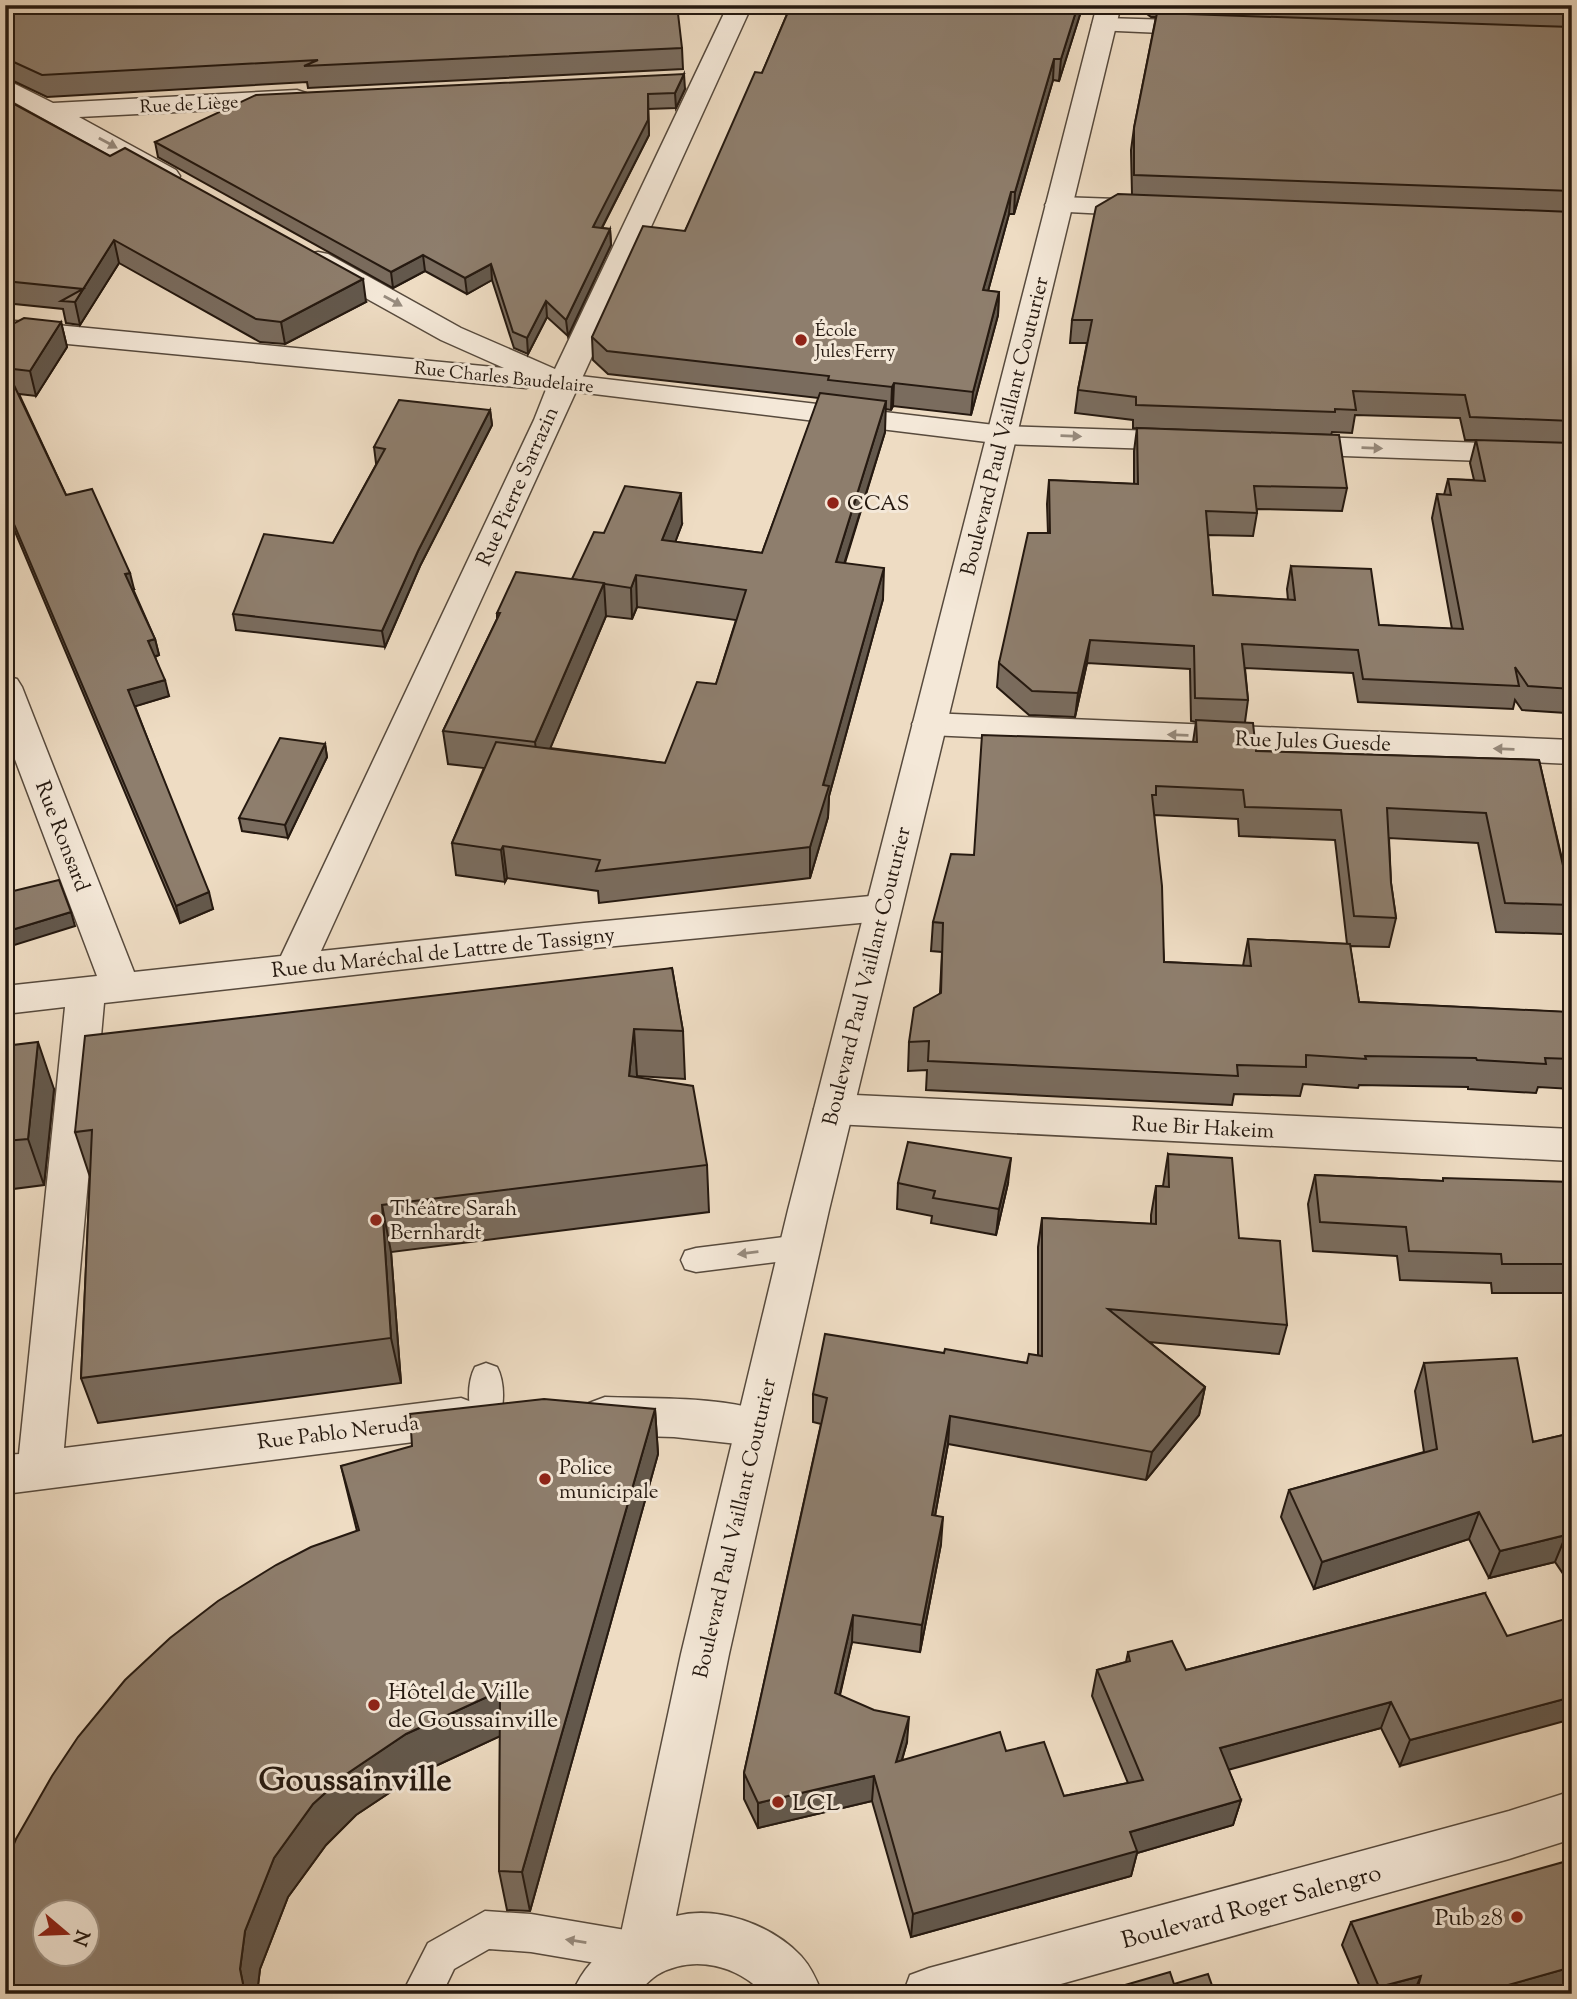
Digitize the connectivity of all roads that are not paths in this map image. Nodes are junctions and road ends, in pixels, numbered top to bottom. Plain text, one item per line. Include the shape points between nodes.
1 (740, 5) edge
2 (1107, 15) edge
3 (1236, 29) edge
4 (5, 87) edge
5 (315, 97) edge
6 (50, 111) junction
7 (184, 185) edge
8 (1059, 205) junction
9 (1166, 209) edge
10 (293, 246) edge
11 (5, 329) edge
12 (563, 383) junction
13 (1003, 435) junction
14 (1213, 442) edge
15 (1254, 443) edge
16 (1572, 455) edge
17 (5, 687) edge
18 (929, 724) junction
19 (1572, 752) edge
20 (881, 908) junction
21 (294, 968) junction
22 (103, 988) junction
23 (5, 1000) edge
24 (834, 1109) junction
25 (1572, 1145) edge
26 (800, 1247) junction
27 (696, 1260) dead end
28 (756, 1427) junction
29 (23, 1473) edge
30 (1559, 1830) edge
31 (643, 1952) junction
32 (421, 1994) edge
33 (598, 1994) edge
34 (796, 1994) edge
35 (929, 1994) edge

1 - 12 street, Rue Pierre Sarrazin via 691,78
2 - 3 street
2 - 8 street, Boulevard Paul Vaillant Couturier
4 - 6 street
5 - 6 street, Rue de Liège
6 -> 7 street
8 - 9 street
8 - 13 street, Boulevard Paul Vaillant Couturier
10 -> 12 street via 451,334
11 - 12 street, Rue Charles Baudelaire
12 - 13 street, Rue Charles Baudelaire
12 - 21 street, Rue Pierre Sarrazin
13 -> 14 street, Rue Charles Baudelaire
13 - 18 street, Boulevard Paul Vaillant Couturier
15 -> 16 street
17 - 22 street, Rue Ronsard
19 -> 18 street, Rue Jules Guesde
18 - 20 street, Boulevard Paul Vaillant Couturier
20 - 21 street, Rue du Maréchal de Lattre de Tassigny
20 - 24 street, Boulevard Paul Vaillant Couturier
21 - 22 street, Rue du Maréchal de Lattre de Tassigny
22 - 23 street, Rue du Maréchal de Lattre de Tassigny
22 - 29 street via 42,1439
24 - 25 street, Rue Bir Hakeim
24 - 26 street, Boulevard Paul Vaillant Couturier
26 -> 27 lane
26 - 28 street, Boulevard Paul Vaillant Couturier
28 - 29 street, Rue Pablo Neruda via 674,1418 551,1414 486,1395
28 - 31 street, Boulevard Paul Vaillant Couturier via 690,1715
30 - 35 street, Boulevard Roger Salengro
31 -> 32 lane via 485,1930 442,1956
31 - 33 street via 612,1975
31 - 34 street via 700,1938 726,1941 761,1957

